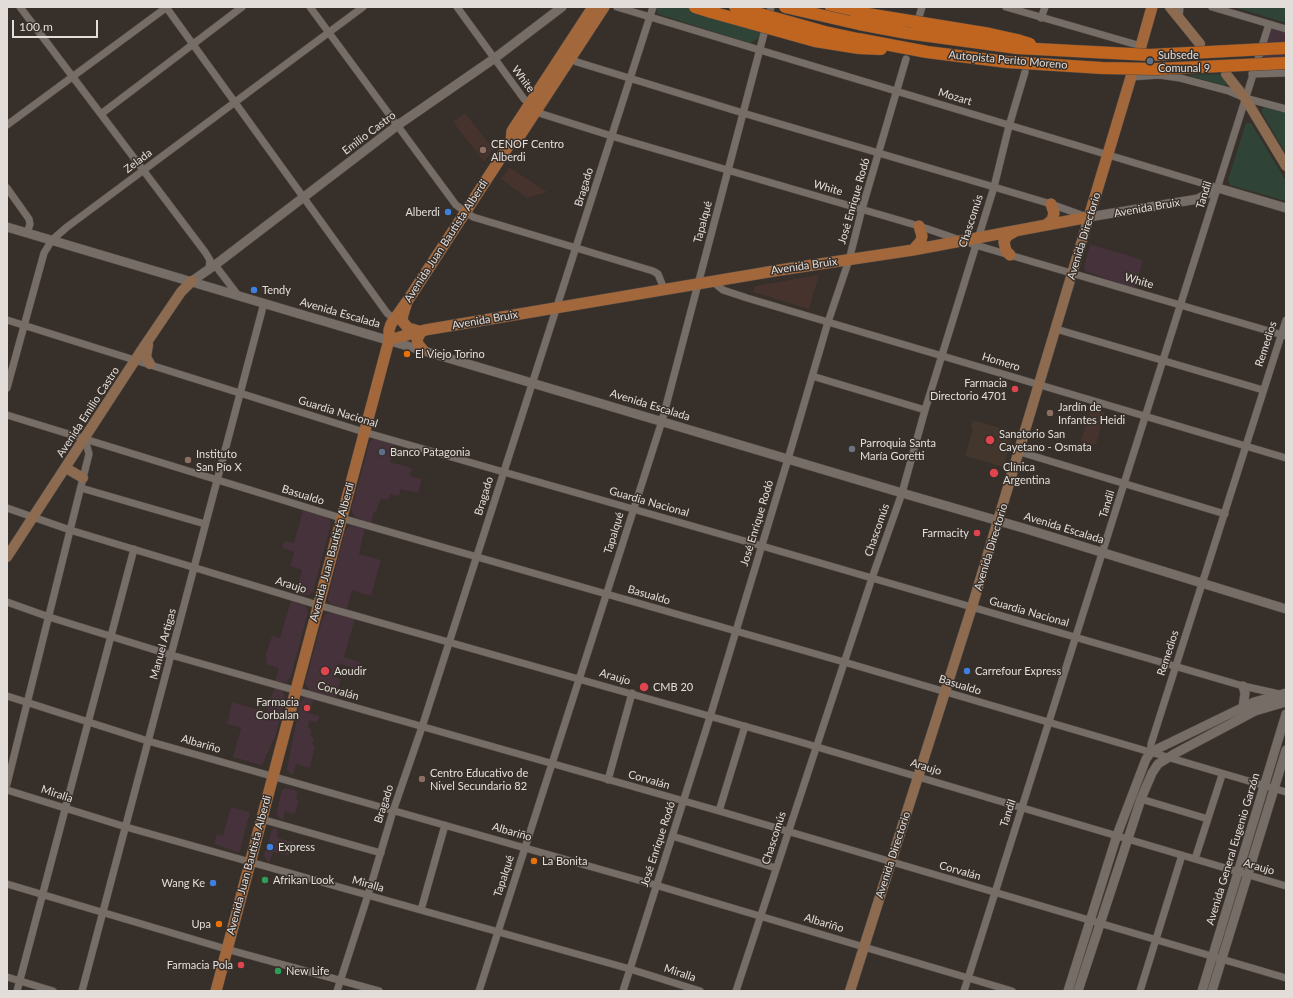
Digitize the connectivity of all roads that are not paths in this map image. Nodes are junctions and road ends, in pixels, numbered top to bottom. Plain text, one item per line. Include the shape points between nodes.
1 (20, 7) edge
2 (167, 7) edge
3 (242, 7) edge
4 (310, 7) edge
5 (363, 7) edge
6 (457, 7) edge
7 (562, 7) edge
8 (593, 7) edge
9 (604, 7) edge
10 (617, 7) edge
11 (653, 7) edge
12 (695, 7) edge
13 (735, 7) edge
14 (771, 7) edge
15 (785, 7) edge
16 (831, 7) edge
17 (922, 7) edge
18 (1006, 7) edge
19 (1045, 7) edge
20 (1152, 7) edge
21 (1170, 7) edge
22 (1180, 7) edge
23 (1212, 7) edge
24 (649, 17) junction
25 (1041, 18) junction
26 (1179, 18) junction
27 (918, 20) dead end
28 (1269, 24) junction
29 (1286, 29) edge
30 (328, 32) junction
31 (193, 44) junction
32 (1200, 44) dead end
33 (1141, 46) joint
34 (1286, 48) edge
35 (1047, 49) junction
36 (759, 50) junction
37 (927, 52) junction
38 (494, 58) junction
39 (571, 59) junction
40 (906, 59) dead end
41 (1286, 63) edge
42 (1026, 72) dead end
43 (1226, 74) dead end
44 (1252, 74) junction
45 (1286, 74) edge
46 (73, 77) junction
47 (1131, 77) joint
48 (630, 78) junction
49 (896, 92) junction
50 (1245, 98) junction
51 (235, 102) junction
52 (533, 107) junction
53 (1286, 109) edge
54 (743, 113) junction
55 (101, 114) junction
56 (7, 125) edge
57 (398, 125) junction
58 (1009, 126) junction
59 (612, 136) junction
60 (879, 152) junction
61 (1109, 155) junction
62 (1286, 166) edge
63 (143, 170) junction
64 (728, 170) junction
65 (994, 186) junction
66 (7, 188) edge
67 (1218, 188) junction
68 (304, 197) junction
69 (1051, 204) junction
70 (1286, 208) edge
71 (862, 210) junction
72 (465, 212) junction
73 (1089, 217) junction
74 (1047, 224) junction
75 (918, 226) junction
76 (7, 227) edge
77 (1016, 231) junction
78 (27, 233) junction
79 (52, 240) junction
80 (964, 241) junction
81 (976, 242) junction
82 (576, 248) junction
83 (913, 250) junction
84 (1010, 255) junction
85 (849, 260) junction
86 (212, 267) junction
87 (1072, 274) junction
88 (192, 281) junction
89 (712, 281) junction
90 (698, 283) junction
91 (664, 289) junction
92 (237, 294) junction
93 (408, 300) junction
94 (264, 303) junction
95 (1181, 305) junction
96 (557, 308) junction
97 (394, 319) junction
98 (7, 320) edge
99 (1286, 320) edge
100 (828, 322) junction
101 (24, 326) junction
102 (1056, 329) junction
103 (422, 330) junction
104 (1284, 336) edge
105 (151, 337) junction
106 (388, 340) junction
107 (424, 350) junction
108 (942, 356) junction
109 (136, 360) junction
110 (1163, 360) junction
111 (150, 364) junction
112 (812, 376) junction
113 (533, 383) junction
114 (1040, 386) junction
115 (7, 388) edge
116 (1263, 390) junction
117 (240, 393) junction
118 (925, 410) junction
119 (7, 414) edge
120 (1146, 417) junction
121 (662, 421) junction
122 (364, 432) junction
123 (85, 439) junction
124 (1246, 446) junction
125 (1020, 452) junction
126 (1286, 458) edge
127 (788, 459) junction
128 (66, 468) junction
129 (503, 472) junction
130 (218, 480) junction
131 (82, 483) junction
132 (1124, 484) junction
133 (902, 493) junction
134 (7, 508) edge
135 (633, 509) junction
136 (1224, 514) junction
137 (34, 516) junction
138 (341, 518) junction
139 (998, 521) junction
140 (206, 524) junction
141 (70, 530) junction
142 (762, 546) junction
143 (134, 549) junction
144 (1103, 553) junction
145 (7, 557) edge
146 (477, 557) junction
147 (194, 568) junction
148 (872, 578) junction
149 (1203, 584) junction
150 (607, 594) junction
151 (7, 602) edge
152 (318, 605) junction
153 (972, 607) junction
154 (1286, 609) edge
155 (48, 617) junction
156 (736, 631) junction
157 (111, 636) junction
158 (1076, 637) junction
159 (449, 643) junction
160 (171, 655) junction
161 (844, 662) junction
162 (1176, 667) junction
163 (580, 678) junction
164 (1243, 686) junction
165 (296, 690) junction
166 (945, 692) junction
167 (632, 693) junction
168 (7, 696) edge
169 (1285, 697) edge
170 (26, 702) junction
171 (1243, 707) junction
172 (1286, 714) edge
173 (710, 716) junction
174 (88, 722) junction
175 (1049, 723) junction
176 (744, 726) junction
177 (422, 727) junction
178 (148, 741) junction
179 (816, 746) junction
180 (1286, 750) edge
181 (1151, 752) junction
182 (1168, 758) junction
183 (552, 764) junction
184 (1222, 774) junction
185 (272, 776) junction
186 (918, 776) junction
187 (608, 780) junction
188 (7, 784) edge
189 (1264, 786) junction
190 (1274, 789) junction
191 (7, 790) edge
192 (1286, 792) edge
193 (1141, 799) junction
194 (683, 801) junction
195 (66, 808) junction
196 (1022, 808) junction
197 (393, 811) junction
198 (719, 811) junction
199 (261, 819) junction
200 (1208, 820) junction
201 (445, 825) junction
202 (126, 827) junction
203 (788, 831) junction
204 (1117, 835) junction
205 (672, 836) junction
206 (1127, 838) junction
207 (525, 847) junction
208 (381, 853) junction
209 (1182, 855) junction
210 (1195, 859) junction
211 (249, 862) junction
212 (891, 862) junction
213 (776, 868) junction
214 (1243, 873) junction
215 (7, 884) edge
216 (656, 885) junction
217 (1286, 886) edge
218 (995, 892) junction
219 (43, 895) junction
220 (368, 895) junction
221 (421, 910) junction
222 (103, 913) junction
223 (760, 915) junction
224 (1090, 921) junction
225 (1099, 924) junction
226 (498, 932) junction
227 (1156, 940) junction
228 (864, 947) junction
229 (226, 949) junction
230 (1217, 958) junction
231 (630, 969) junction
232 (7, 977) edge
233 (968, 978) junction
234 (1286, 978) edge
235 (20, 980) junction
236 (340, 980) junction
237 (17, 991) edge
238 (54, 991) edge
239 (82, 991) edge
240 (216, 991) edge
241 (337, 991) edge
242 (379, 991) edge
243 (479, 991) edge
244 (623, 991) edge
245 (700, 991) edge
246 (736, 991) edge
247 (850, 991) edge
248 (964, 991) edge
249 (1012, 991) edge
250 (1068, 991) edge
251 (1078, 991) edge
252 (1140, 991) edge
253 (1202, 991) edge
254 (1212, 991) edge

1 - 46 street
2 - 31 street
2 - 46 street
3 - 31 street
4 - 30 street
5 - 30 street, Zelada
6 - 38 street, White
7 - 38 street, Emilio Castro
8 - 52 main road, Avenida Juan Bautista Alberdi
9 - 39 main road, Avenida Juan Bautista Alberdi
10 - 24 street, Mozart
11 - 24 street, Bragado
12 - 37 highway, bridge via 833,45
13 - 37 highway, Autopista Perito Moreno, bridge via 825,32
14 - 36 street, Tapalqué
15 - 35 highway, Autopista Perito Moreno, bridge via 907,33 1017,48
16 - 35 highway, bridge via 990,34
17 - 27 street
18 - 25 street
19 - 25 street
20 - 33 main road
21 - 26 main road
22 - 26 street
23 - 28 street
24 - 36 street, Mozart
24 - 48 street, Bragado
25 - 33 street
26 - 32 main road
28 - 29 street
28 - 44 street, Tandil
30 - 51 street, Zelada
30 - 57 street
31 - 51 street
31 - 55 street
34 - 35 highway, Autopista Perito Moreno, bridge via 1150,55
36 - 49 street, Mozart
36 - 54 street, Tapalqué
37 - 41 highway, Autopista Perito Moreno, bridge via 1007,62 1102,68 1157,69
38 - 52 street, White via 524,100
38 - 57 street, Emilio Castro
39 - 48 street
39 - 52 main road, Avenida Juan Bautista Alberdi
40 - 49 street, José Enrique Rodó
42 - 58 street, Chascomús
43 - 50 main road
44 - 45 street
44 - 50 street, Tandil
46 - 55 street
46 - 56 street
47 - 50 street via 1159,75 1180,78
47 - 61 main road, Avenida Directorio
48 - 54 street
48 - 59 street, Bragado
49 - 58 street, Mozart
49 - 60 street, José Enrique Rodó
50 - 53 street
50 - 62 main road
50 - 67 street, Tandil
51 - 63 street, Zelada
51 - 68 street
52 - 59 street, White via 542,114
52 - 72 main road, Avenida Juan Bautista Alberdi via 512,131 511,142
54 - 60 street
54 - 64 street, Tapalqué
55 - 63 street
57 - 68 street, Emilio Castro
57 - 72 street via 456,205
58 - 61 street, Mozart
58 - 65 street, Chascomús
59 - 64 street, White
59 - 82 street, Bragado
60 - 65 street
60 - 71 street, José Enrique Rodó
61 - 67 street, Mozart
61 - 73 main road, Avenida Directorio
63 - 79 street, Zelada
63 - 86 street via 205,252
64 - 71 street, White
64 - 90 street, Tapalqué
65 - 69 street
65 - 81 street, Chascomús
66 - 78 street via 29,219
67 - 70 street, Mozart
67 - 73 street, Avenida Bruix via 1198,199
67 - 95 street, Tandil
68 - 86 street, Emilio Castro
68 - 97 street via 387,313
69 - 73 street
69 - 74 main road via 1054,213 1052,220
71 - 75 street, White
71 - 85 street, José Enrique Rodó
72 - 82 street via 473,217
72 - 93 main road, Avenida Juan Bautista Alberdi
73 - 74 main road, Avenida Bruix
73 - 87 main road, Avenida Directorio
74 - 77 main road, Avenida Bruix
75 - 80 street, White
75 - 83 main road via 921,241
76 - 78 street, Avenida Escalada
77 - 81 main road, Avenida Bruix
77 - 84 main road via 1007,236 1004,242
78 - 79 street, Avenida Escalada
79 - 88 street, Avenida Escalada
79 - 101 street, Zelada via 44,253
80 - 81 main road, Avenida Bruix
80 - 83 main road, Avenida Bruix
81 - 84 street, White
81 - 108 street, Chascomús
82 - 91 street via 653,271 658,274
82 - 96 street, Bragado
83 - 85 main road, Avenida Bruix
84 - 87 street, White
85 - 89 main road, Avenida Bruix
85 - 100 street, José Enrique Rodó
86 - 88 street, Emilio Castro
86 - 92 street
87 - 95 street, White
87 - 102 main road, Avenida Directorio
88 - 92 street, Avenida Escalada
88 - 105 main road, Avenida Emilio Castro via 181,292
89 - 90 main road, Avenida Bruix
89 - 100 street, Homero via 723,290
90 - 91 main road, Avenida Bruix
90 - 121 street, Tapalqué
91 - 96 main road, Avenida Bruix
92 - 94 street, Avenida Escalada
93 - 97 main road, Avenida Juan Bautista Alberdi
93 - 103 main road via 403,322 408,328
94 - 106 street, Avenida Escalada
94 - 117 street, Manuel Artigas
95 - 104 street, White
95 - 110 street, Tandil
96 - 103 main road, Avenida Bruix
96 - 113 street, Bragado
97 - 106 main road, Avenida Juan Bautista Alberdi
98 - 101 street, Guardia Nacional
99 - 104 street, Remedios
100 - 108 street, Homero
100 - 112 street, José Enrique Rodó
101 - 109 street, Guardia Nacional
101 - 115 street, Zelada
102 - 110 street
102 - 114 main road, Avenida Directorio
103 - 106 main road, Avenida Bruix
103 - 107 main road via 418,344
104 - 116 street, Remedios
105 - 109 main road, Avenida Emilio Castro
105 - 111 main road via 146,353
106 - 107 street, Avenida Escalada
106 - 122 main road, Avenida Juan Bautista Alberdi
107 - 113 street, Avenida Escalada
108 - 114 street, Homero
108 - 118 street, Chascomús
109 - 111 street, Guardia Nacional
109 - 123 main road, Avenida Emilio Castro
110 - 116 street
110 - 120 street, Tandil
111 - 117 street, Guardia Nacional
112 - 118 street
112 - 127 street, José Enrique Rodó
113 - 121 street, Avenida Escalada
113 - 129 street, Bragado
114 - 120 street, Homero
114 - 125 main road, Avenida Directorio
116 - 124 street, Remedios
117 - 122 street, Guardia Nacional
117 - 130 street, Manuel Artigas
118 - 133 street, Chascomús
119 - 123 street, Basualdo
120 - 124 street, Homero
120 - 132 street, Tandil
121 - 127 street, Avenida Escalada
121 - 135 street, Tapalqué
122 - 129 street, Guardia Nacional
122 - 138 main road, Avenida Juan Bautista Alberdi
123 - 128 main road, Avenida Emilio Castro
123 - 130 street, Basualdo
123 - 131 street via 89,454
124 - 126 street, Homero
124 - 136 street, Remedios
125 - 132 street
125 - 139 main road, Avenida Directorio
127 - 133 street, Avenida Escalada
127 - 142 street, José Enrique Rodó
128 - 131 main road
128 - 137 main road, Avenida Emilio Castro
129 - 135 street, Guardia Nacional
129 - 146 street, Bragado
130 - 138 street, Basualdo
130 - 140 street, Manuel Artigas
131 - 140 street
131 - 141 street
132 - 136 street
132 - 144 street, Tandil
133 - 139 street, Avenida Escalada
133 - 148 street, Chascomús
134 - 137 street, Araujo
135 - 142 street, Guardia Nacional
135 - 150 street, Tapalqué
136 - 149 street, Remedios
137 - 141 street, Araujo
137 - 145 main road, Avenida Emilio Castro
138 - 146 street, Basualdo
138 - 152 main road, Avenida Juan Bautista Alberdi
139 - 144 street, Avenida Escalada
139 - 153 main road, Avenida Directorio
140 - 147 street, Manuel Artigas
141 - 143 street, Araujo
141 - 155 street
142 - 148 street, Guardia Nacional
142 - 156 street, José Enrique Rodó
143 - 147 street, Araujo
143 - 157 street
144 - 149 street, Avenida Escalada
144 - 158 street, Tandil
146 - 150 street, Basualdo
146 - 159 street, Bragado
147 - 152 street, Araujo
147 - 160 street, Manuel Artigas
148 - 153 street, Guardia Nacional
148 - 161 street, Chascomús
149 - 154 street, Avenida Escalada
149 - 162 street, Remedios
150 - 156 street, Basualdo
150 - 163 street, Tapalqué
151 - 155 street, Corvalán
152 - 159 street, Araujo
152 - 165 main road, Avenida Juan Bautista Alberdi
153 - 158 street, Guardia Nacional
153 - 166 main road, Avenida Directorio
155 - 157 street, Corvalán
155 - 170 street
156 - 161 street, Basualdo
156 - 173 street, José Enrique Rodó
157 - 160 street, Corvalán
157 - 174 street
158 - 162 street, Guardia Nacional
158 - 175 street, Tandil
159 - 163 street, Araujo
159 - 177 street, Bragado
160 - 165 street, Corvalán
160 - 178 street, Manuel Artigas
161 - 166 street, Basualdo
161 - 179 street, Chascomús
162 - 164 street, Guardia Nacional
162 - 181 street, Remedios via 1151,744
163 - 167 street, Araujo
163 - 183 street, Tapalqué
164 - 169 street, Guardia Nacional
164 - 171 street
165 - 177 street, Corvalán
165 - 185 main road, Avenida Juan Bautista Alberdi
166 - 175 street, Basualdo
166 - 186 main road, Avenida Directorio
167 - 173 street, Araujo
167 - 187 street
168 - 170 street, Albariño
169 - 171 street via 1262,699
169 - 182 street
170 - 174 street, Albariño
170 - 188 street
171 - 181 street
172 - 189 street, Avenida General Eugenio Garzón
173 - 176 street, Araujo
173 - 194 street, José Enrique Rodó
174 - 178 street, Albariño
174 - 195 street
175 - 181 street, Basualdo
175 - 196 street, Tandil
176 - 179 street, Araujo
176 - 198 street
177 - 183 street, Corvalán
177 - 197 street, Bragado
178 - 185 street, Albariño
178 - 202 street, Manuel Artigas
179 - 186 street, Araujo
179 - 203 street, Chascomús
180 - 190 street, Avenida General Eugenio Garzón
181 - 182 street, Basualdo
181 - 204 street, Remedios
182 - 184 street, Basualdo
182 - 193 street via 1158,764 1152,773
183 - 187 street, Corvalán
183 - 207 street, Tapalqué
184 - 189 street, Basualdo
184 - 200 street
185 - 197 street, Albariño
185 - 199 main road, Avenida Juan Bautista Alberdi
186 - 196 street, Araujo
186 - 212 main road, Avenida Directorio
187 - 194 street, Corvalán
189 - 190 street, Basualdo
189 - 214 street, Avenida General Eugenio Garzón
190 - 192 street, Basualdo
190 - 214 street, Avenida General Eugenio Garzón
191 - 195 street, Miralla
193 - 200 street
193 - 206 street
194 - 198 street, Corvalán
194 - 205 street, José Enrique Rodó
195 - 202 street, Miralla
195 - 219 street
196 - 204 street, Araujo
196 - 218 street, Tandil
197 - 201 street, Albariño
197 - 208 street, Bragado
198 - 203 street, Corvalán
199 - 208 street
199 - 211 main road, Avenida Juan Bautista Alberdi
200 - 210 street
201 - 207 street, Albariño
201 - 221 street
202 - 211 street, Miralla
202 - 222 street, Manuel Artigas
203 - 212 street, Corvalán
203 - 213 street, Chascomús
204 - 206 street, Araujo
204 - 224 street, Remedios
205 - 213 street
205 - 216 street, José Enrique Rodó
206 - 209 street, Araujo
206 - 225 street
207 - 216 street, Albariño
207 - 226 street, Tapalqué
208 - 220 street, Bragado
209 - 210 street, Araujo
209 - 227 street
210 - 214 street, Araujo
211 - 220 street, Miralla
211 - 229 main road, Avenida Juan Bautista Alberdi
212 - 218 street, Corvalán
212 - 228 main road, Avenida Directorio
213 - 223 street, Chascomús
214 - 217 street, Araujo
214 - 230 street, Avenida General Eugenio Garzón
215 - 219 street
216 - 223 street, Albariño
216 - 231 street, José Enrique Rodó
218 - 224 street, Corvalán
218 - 233 street, Tandil
219 - 222 street
219 - 235 street
220 - 221 street, Miralla
220 - 236 street, Bragado
221 - 226 street, Miralla
222 - 229 street
222 - 239 street, Manuel Artigas
223 - 228 street, Albariño
223 - 246 street, Chascomús
224 - 225 street, Corvalán
224 - 250 street, Remedios
225 - 227 street, Corvalán
225 - 251 street
226 - 231 street, Miralla
226 - 243 street, Tapalqué
227 - 230 street, Corvalán
227 - 252 street
228 - 233 street, Albariño
228 - 247 main road, Avenida Directorio
229 - 236 street
229 - 240 main road, Avenida Juan Bautista Alberdi
230 - 234 street, Corvalán
230 - 253 street, Avenida General Eugenio Garzón
230 - 254 street, Avenida General Eugenio Garzón
231 - 244 street, José Enrique Rodó
231 - 245 street, Miralla
232 - 235 street
233 - 248 street, Tandil
233 - 249 street, Albariño
235 - 237 street
235 - 238 street
236 - 241 street, Bragado
236 - 242 street

